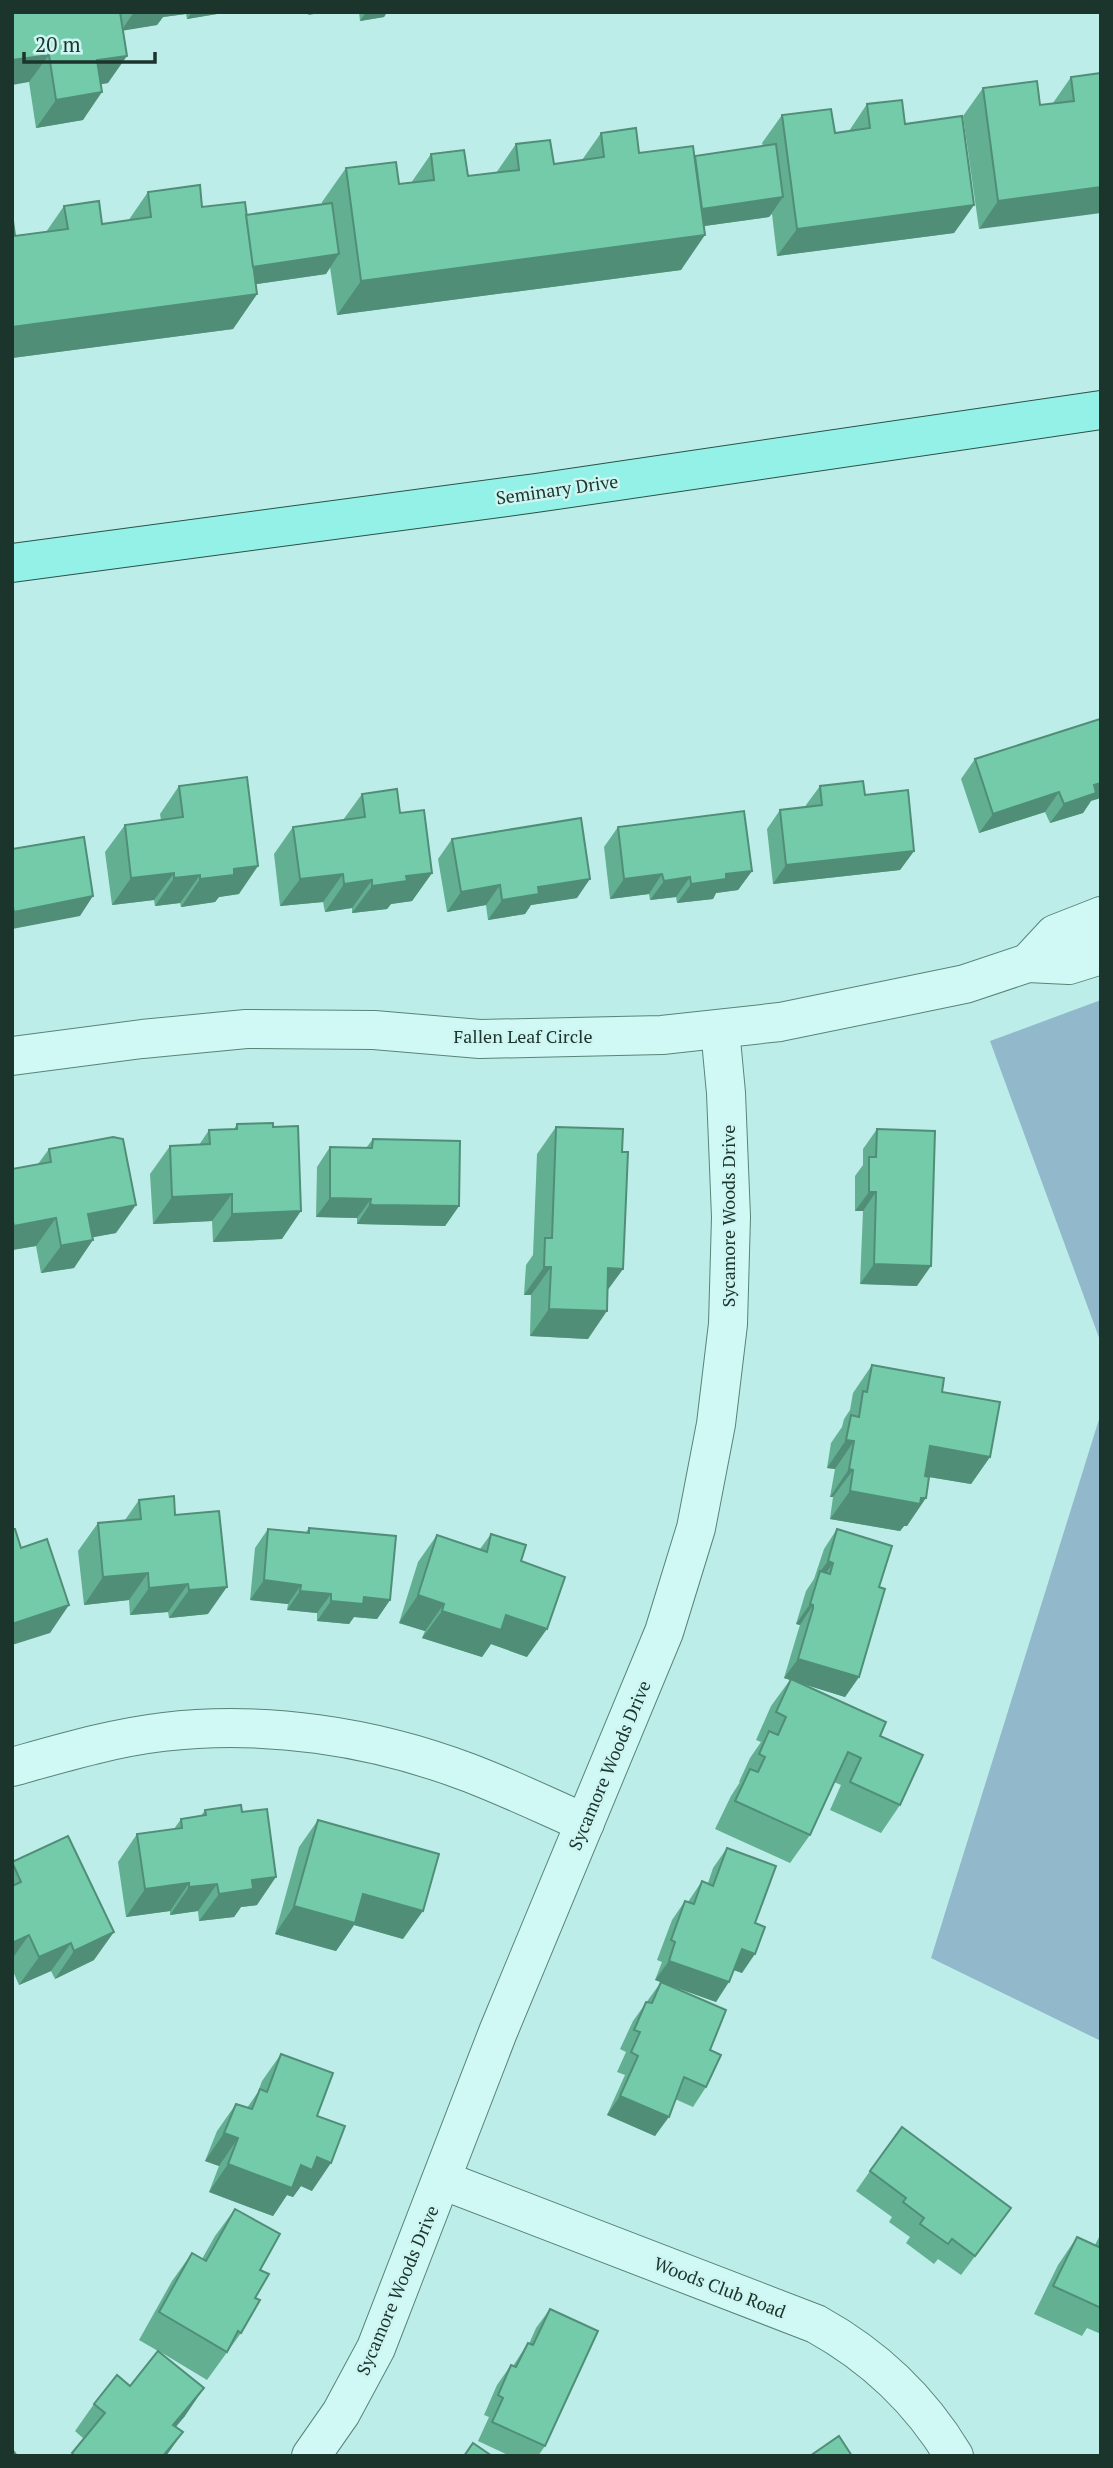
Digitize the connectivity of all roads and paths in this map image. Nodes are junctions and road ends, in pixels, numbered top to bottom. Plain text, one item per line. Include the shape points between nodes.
1 (1101, 410) edge
2 (12, 563) edge
3 (1101, 916) edge
4 (1101, 955) edge
5 (1028, 963) junction
6 (720, 1029) junction
7 (12, 1056) edge
8 (12, 1767) edge
9 (585, 1823) junction
10 (442, 2180) junction
11 (310, 2456) edge
12 (954, 2456) edge

1 - 2 main road, Seminary Drive
3 - 5 street, Fallen Leaf Circle via 1055,934
4 - 5 street, Fallen Leaf Circle via 1069,965
5 - 6 street, Fallen Leaf Circle via 965,984 780,1022
6 - 7 street, Fallen Leaf Circle via 662,1035 480,1038 374,1030 246,1029
6 - 9 street, Sycamore Woods Drive via 730,1217 728,1324 716,1424 696,1528 664,1632
8 - 9 street via 162,1732 234,1728 307,1734 418,1755
9 - 10 street, Sycamore Woods Drive
10 - 11 street, Sycamore Woods Drive via 376,2348 341,2413
10 - 12 street, Woods Club Road via 816,2324 887,2372 941,2434

